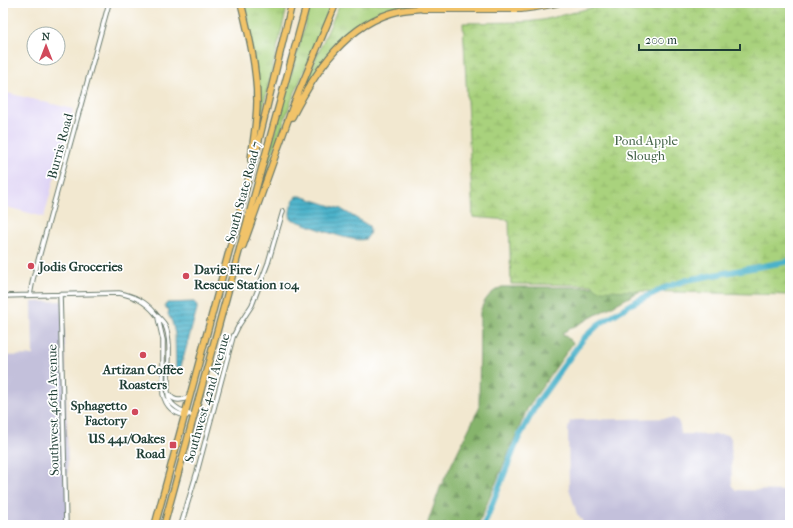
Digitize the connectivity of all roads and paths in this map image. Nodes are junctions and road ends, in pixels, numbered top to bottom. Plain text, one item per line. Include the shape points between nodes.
1 (109, 3) edge
2 (241, 3) edge
3 (292, 3) edge
4 (307, 3) edge
5 (336, 3) edge
6 (471, 3) edge
7 (557, 3) edge
8 (423, 9) junction
9 (282, 135) junction
10 (249, 178) junction
11 (283, 211) dead end
12 (230, 280) junction
13 (60, 294) junction
14 (30, 295) junction
15 (3, 296) edge
16 (158, 317) junction
17 (163, 350) junction
18 (168, 358) junction
19 (168, 391) junction
20 (190, 397) junction
21 (185, 414) junction
22 (193, 416) junction
23 (160, 504) junction
24 (165, 519) junction
25 (66, 525) edge
26 (155, 525) edge
27 (164, 525) edge
28 (181, 525) edge

1 - 14 street, Burris Road
2 - 10 main road via 256,80 256,117
3 - 10 main road, South State Road 7
4 - 12 main road, South State Road 7
5 - 9 main road
6 - 8 main road
7 - 8 highway via 521,8
8 - 9 main road via 406,9 385,15 352,34 316,76
9 - 12 main road
10 - 20 main road, South State Road 7
11 - 28 street, Southwest 42nd Avenue via 268,263 252,305 233,337
12 - 22 main road, South State Road 7
13 - 14 street
13 - 16 street via 119,293 132,296 151,307
13 - 25 street, Southwest 46th Avenue
14 - 15 street
16 - 17 street
16 - 18 street via 166,329
17 - 18 street
17 - 21 street via 165,402 175,412
18 - 19 street
19 - 20 street via 175,400
19 - 21 street via 171,403
20 - 21 main road, South State Road 7
21 - 22 street
21 - 23 main road, South State Road 7
22 - 24 main road, South State Road 7
23 - 24 main road via 164,509
23 - 26 main road, South State Road 7
24 - 27 main road, South State Road 7

